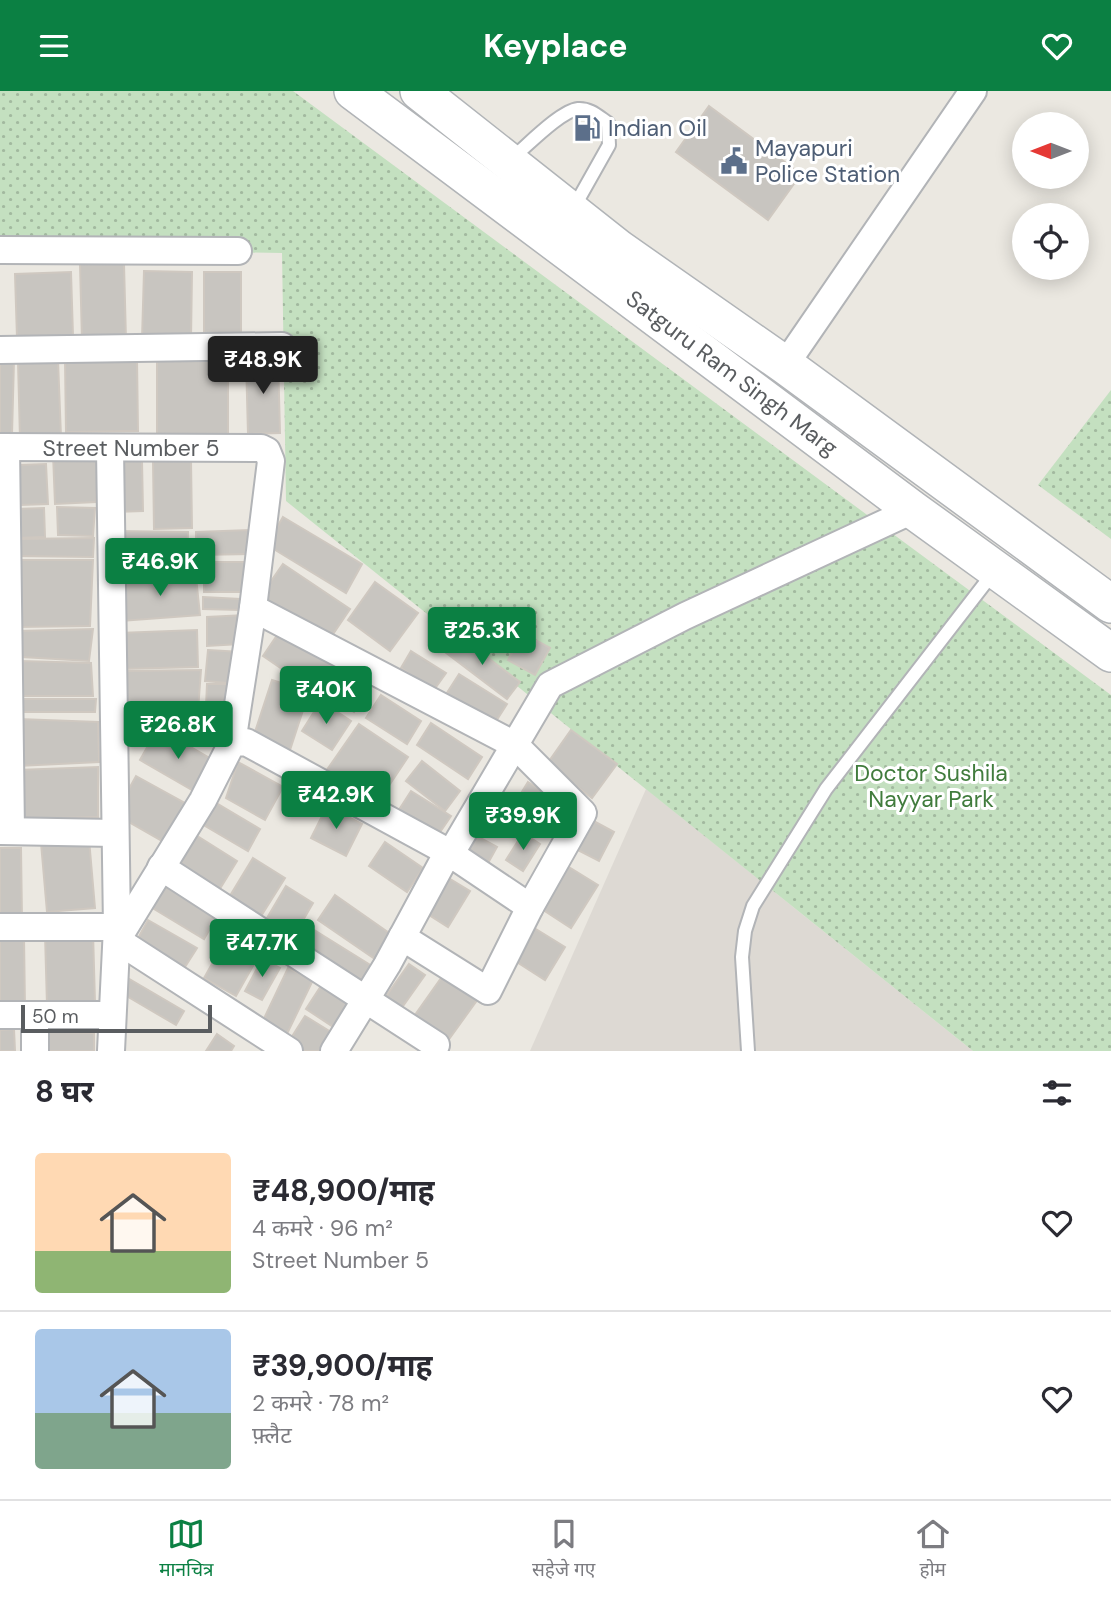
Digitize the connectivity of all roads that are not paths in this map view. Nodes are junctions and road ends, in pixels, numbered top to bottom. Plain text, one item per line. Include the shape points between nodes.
1 (353, 91) edge
2 (419, 91) edge
3 (973, 91) edge
4 (508, 161) junction
5 (572, 211) junction
6 (0, 250) edge
7 (238, 251) dead end
8 (282, 346) dead end
9 (0, 350) edge
10 (785, 365) junction
11 (3, 447) edge
12 (110, 449) junction
13 (913, 510) junction
14 (996, 570) junction
15 (1111, 604) edge
16 (254, 608) junction
17 (1111, 653) edge
18 (232, 743) junction
19 (515, 745) junction
20 (5, 831) edge
21 (114, 833) junction
22 (448, 852) junction
23 (161, 867) junction
24 (530, 907) junction
25 (0, 927) edge
26 (117, 934) junction
27 (402, 937) junction
28 (365, 999) junction
29 (0, 1015) edge
30 (35, 1015) junction
31 (112, 1015) junction
32 (436, 1045) dead end
33 (35, 1051) edge
34 (110, 1051) edge
35 (289, 1051) edge
36 (334, 1051) edge
37 (748, 1051) edge

1 - 13 main road, Satguru Ram Singh Marg
2 - 4 main road, Satguru Ram Singh Marg
3 - 10 street
4 - 5 main road, Satguru Ram Singh Marg
4 - 5 lane via 565,114 578,109 591,111 607,123 609,145
5 - 10 main road, Satguru Ram Singh Marg
6 - 7 street
8 - 9 street
10 - 15 main road, Satguru Ram Singh Marg
11 - 12 street, Street Number 5
11 - 20 street
12 - 16 street, Street Number 5 via 261,448 271,461
12 - 21 street
13 - 14 main road, Satguru Ram Singh Marg
13 - 19 street via 551,685
14 - 17 main road, Satguru Ram Singh Marg
14 - 37 lane via 826,789 753,906 742,957
16 - 18 street
16 - 19 street
18 - 22 street via 246,742
18 - 23 street
19 - 22 street
19 - 24 street via 583,813
20 - 21 street
21 - 26 street
22 - 24 street
22 - 27 street
23 - 26 street
23 - 28 street
24 - 27 street via 488,991
25 - 26 street
26 - 31 street
26 - 35 street
27 - 28 street
28 - 32 street
28 - 36 street
29 - 30 street
30 - 31 street
30 - 33 street
31 - 34 street

